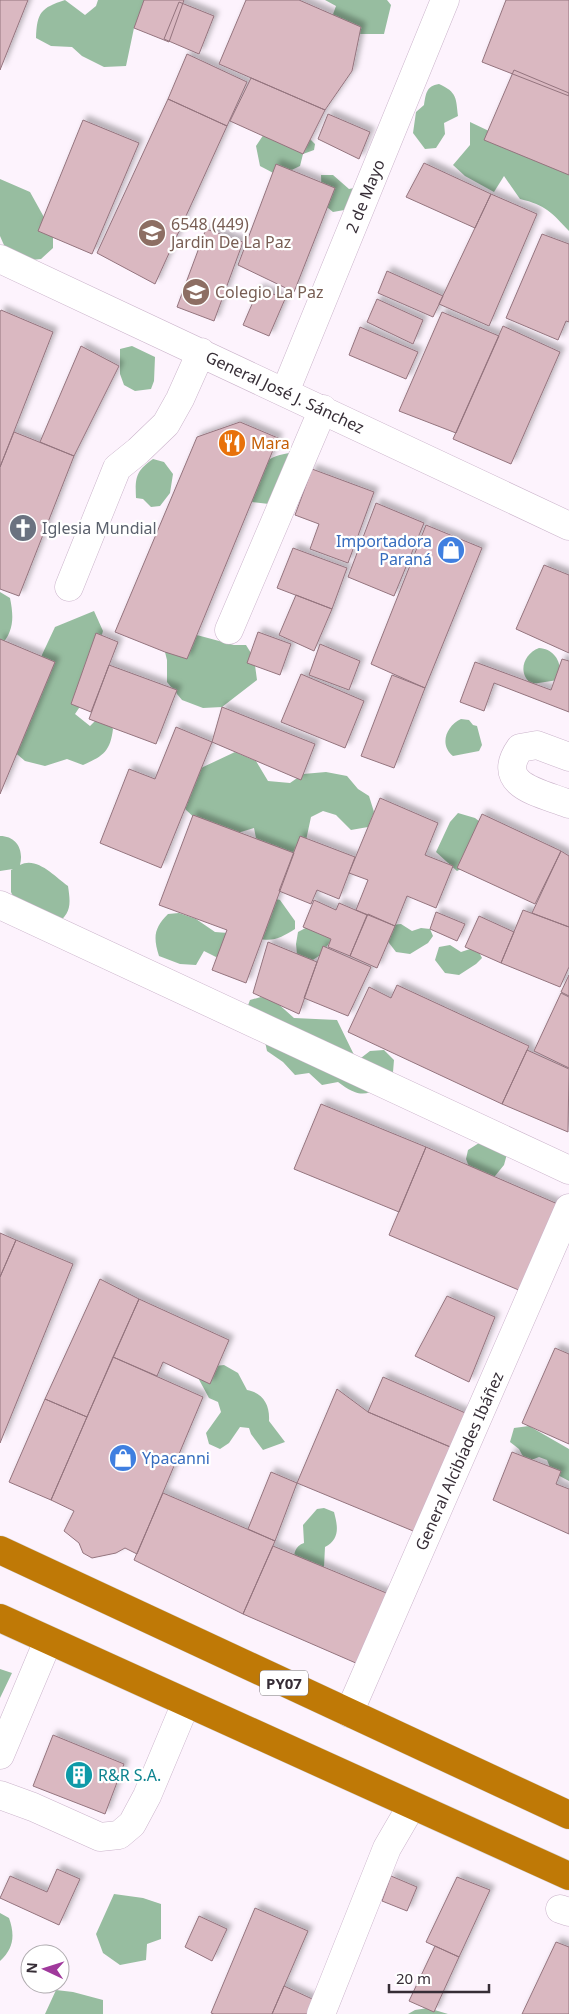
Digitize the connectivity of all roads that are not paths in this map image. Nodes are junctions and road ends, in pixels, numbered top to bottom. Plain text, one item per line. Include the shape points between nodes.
1 (443, 1) edge
2 (0, 259) edge
3 (201, 352) junction
4 (285, 392) junction
5 (323, 409) junction
6 (569, 526) edge
7 (68, 587) dead end
8 (229, 630) dead end
9 (569, 757) edge
10 (569, 804) edge
11 (0, 905) edge
12 (569, 1170) edge
13 (569, 1208) edge
14 (0, 1550) edge
15 (0, 1618) edge
16 (48, 1641) junction
17 (186, 1703) junction
18 (349, 1713) junction
19 (0, 1755) edge
20 (0, 1795) edge
21 (412, 1805) junction
22 (569, 1815) edge
23 (569, 1876) edge
24 (321, 2014) edge

1 - 4 street, 2 de Mayo
2 - 3 street, General José J. Sánchez
3 - 4 street, General José J. Sánchez
3 - 7 street via 166,424 117,468
4 - 5 street, General José J. Sánchez
5 - 6 street, General José J. Sánchez
5 - 8 street
9 - 10 street via 537,745 520,748 512,759 513,776 520,785
11 - 12 street
13 - 18 street, General Alcibíades Ibáñez
14 - 18 highway, PY07
15 - 16 highway
16 - 17 highway
16 - 19 street
17 - 20 street via 147,1796 132,1824 119,1835 100,1837
17 - 21 highway
18 - 22 highway, PY07
21 - 23 highway
21 - 24 street via 387,1848

